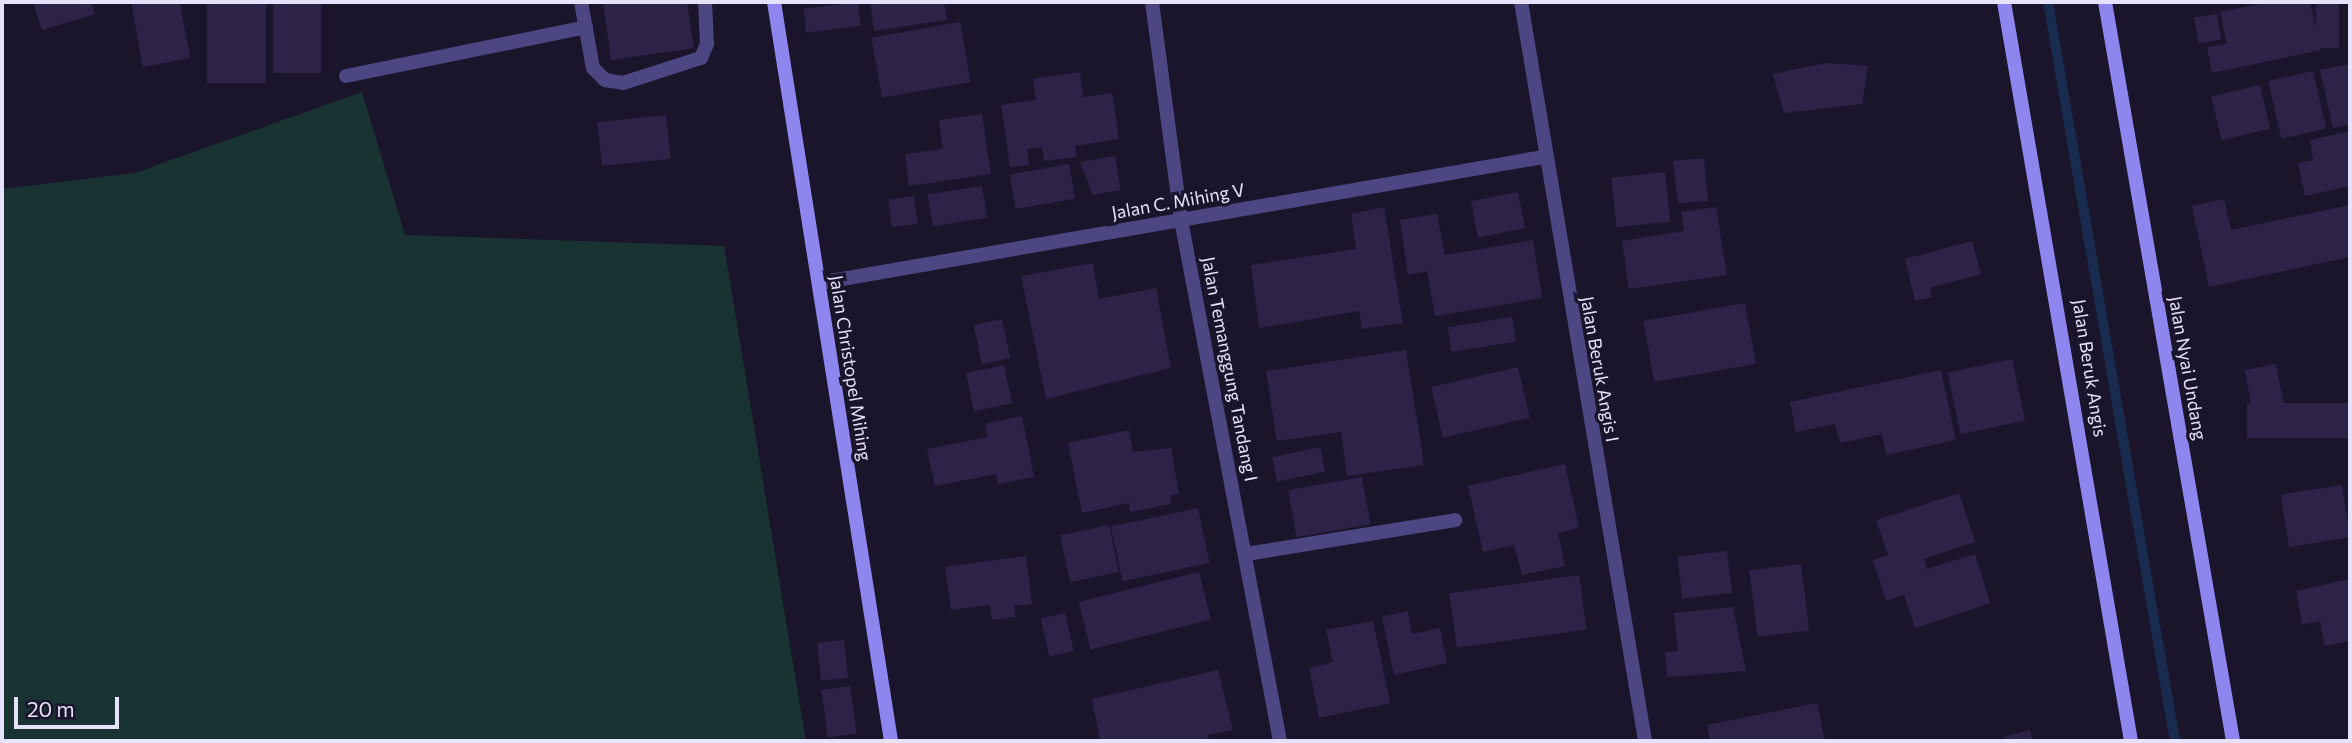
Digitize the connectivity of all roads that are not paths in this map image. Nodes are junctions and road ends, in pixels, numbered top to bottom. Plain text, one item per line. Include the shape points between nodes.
1 (581, 2) edge
2 (705, 2) edge
3 (774, 2) edge
4 (1152, 2) edge
5 (1521, 2) edge
6 (2004, 2) edge
7 (2105, 2) edge
8 (586, 27) junction
9 (346, 76) dead end
10 (1544, 156) junction
11 (1181, 220) junction
12 (818, 283) junction
13 (1455, 520) dead end
14 (1246, 554) junction
15 (891, 741) edge
16 (1280, 741) edge
17 (1645, 741) edge
18 (2132, 741) edge
19 (2233, 741) edge

1 - 8 street
2 - 8 street via 707,44 701,58 623,83 605,80 593,68
3 - 12 street, Jalan Christopel Mihing
4 - 11 street, Jalan Temanggung Tandang I
5 - 10 street, Jalan Beruk Angis I
6 - 18 street, Jalan Beruk Angis
7 - 19 street, Jalan Nyai Undang
8 - 9 street
10 - 11 street, Jalan C. Mihing V
10 - 17 street, Jalan Beruk Angis I
11 - 12 street, Jalan C. Mihing V
11 - 14 street, Jalan Temanggung Tandang I
12 - 15 street, Jalan Christopel Mihing
13 - 14 street
14 - 16 street, Jalan Temanggung Tandang I

